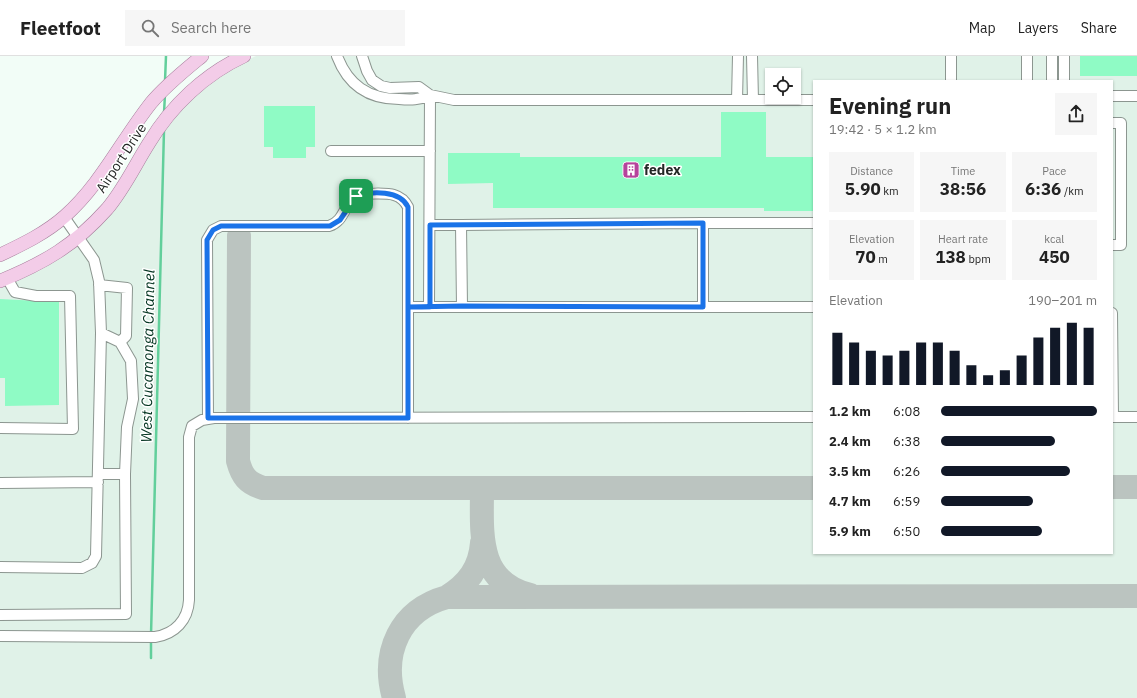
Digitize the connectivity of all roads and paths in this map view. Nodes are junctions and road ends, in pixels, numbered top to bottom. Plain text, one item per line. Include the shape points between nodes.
1 (202, 56) edge
2 (244, 56) edge
3 (337, 56) edge
4 (362, 56) edge
5 (738, 56) edge
6 (752, 56) edge
7 (951, 56) edge
8 (1027, 56) edge
9 (1052, 56) edge
10 (1064, 56) edge
11 (951, 80) edge
12 (1027, 80) edge
13 (1052, 80) edge
14 (1064, 80) edge
15 (430, 95) junction
16 (1113, 96) edge
17 (1137, 96) edge
18 (738, 100) junction
19 (753, 100) junction
20 (813, 100) edge
21 (1113, 123) edge
22 (331, 151) dead end
23 (430, 151) junction
24 (64, 217) junction
25 (703, 223) junction
26 (813, 224) edge
27 (430, 225) junction
28 (461, 225) junction
29 (79, 238) junction
30 (1113, 245) edge
31 (0, 255) edge
32 (3, 279) edge
33 (99, 289) junction
34 (462, 306) junction
35 (408, 307) junction
36 (430, 307) junction
37 (703, 307) junction
38 (813, 307) edge
39 (101, 333) junction
40 (120, 342) junction
41 (813, 417) edge
42 (1113, 417) edge
43 (1137, 417) edge
44 (208, 418) junction
45 (408, 418) junction
46 (0, 428) edge
47 (124, 474) junction
48 (98, 478) junction
49 (0, 483) edge
50 (0, 567) edge
51 (0, 615) edge
52 (0, 636) edge

1 - 24 main road, Airport Drive via 157,96 90,192
2 - 29 main road, Airport Drive via 204,81 172,111 156,132 122,190
3 - 15 lane via 342,70 352,82 378,97 420,100
4 - 15 lane via 372,80 381,86 419,87
5 - 18 lane
6 - 19 lane
7 - 11 lane
8 - 12 lane
9 - 13 lane
10 - 14 lane
15 - 18 lane via 454,100
15 - 23 lane
16 - 17 lane
18 - 19 lane
19 - 20 lane
21 - 30 lane via 1121,123 1122,245
22 - 23 lane
23 - 27 lane
24 - 29 lane
24 - 31 main road, Airport Drive via 39,235
25 - 26 lane
25 - 28 lane
25 - 37 lane
27 - 28 lane
27 - 36 lane
28 - 34 lane
29 - 32 main road, Airport Drive via 31,268
29 - 33 lane via 94,260
32 - 46 lane via 15,292 36,296 70,296 73,429
33 - 39 lane
33 - 40 lane via 127,288 126,336
34 - 36 lane
34 - 37 lane
35 - 36 lane
35 - 44 lane via 408,207 406,202 393,194 356,196 340,220 330,226 221,226 213,230 207,240
35 - 45 lane
37 - 38 lane
39 - 40 lane
39 - 48 lane
40 - 47 lane via 131,361 133,385 133,399 126,426
41 - 45 lane
42 - 43 lane
44 - 45 lane
44 - 52 lane via 196,422 189,437 189,607 179,626 160,636
47 - 48 lane
47 - 51 lane via 126,614
48 - 49 lane
48 - 50 lane via 96,556 92,563 82,568

